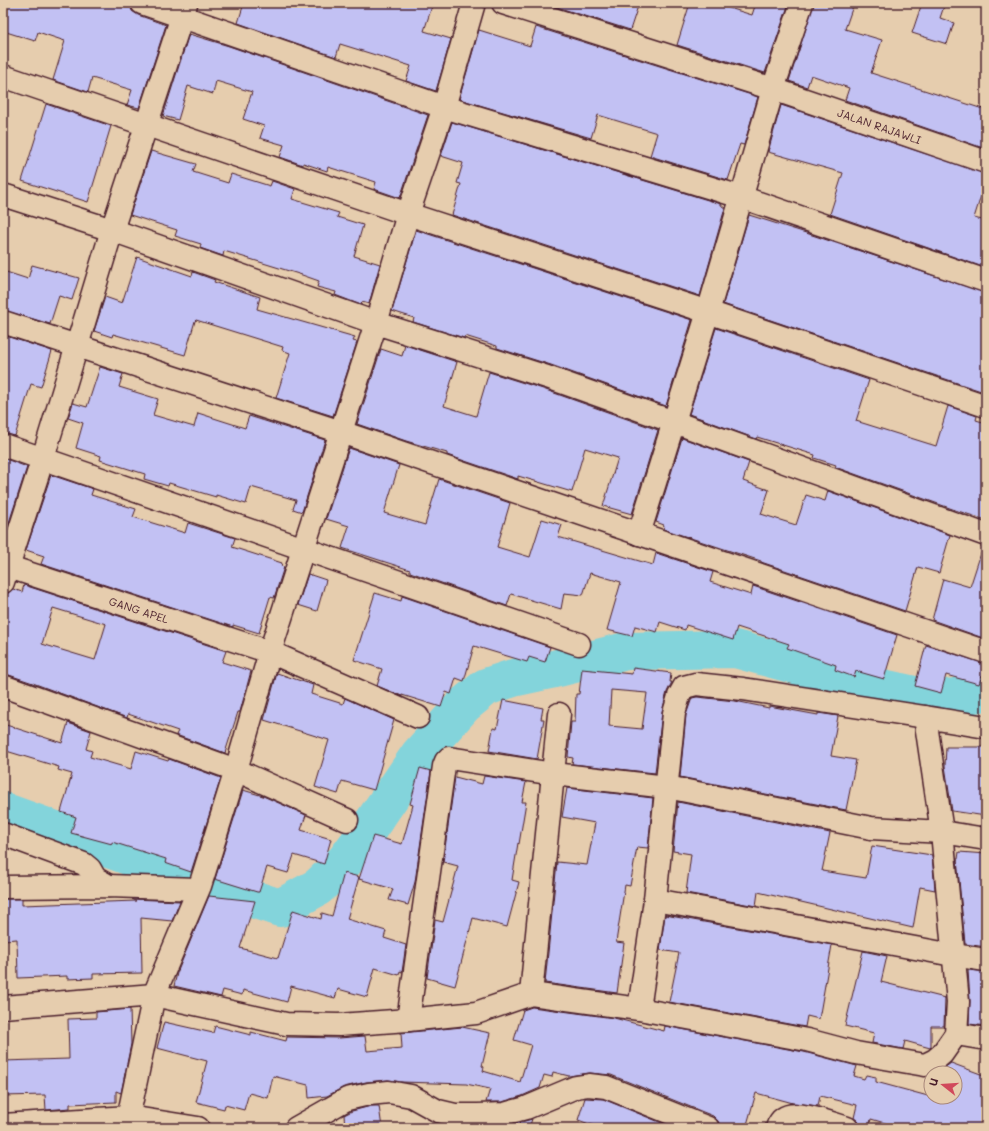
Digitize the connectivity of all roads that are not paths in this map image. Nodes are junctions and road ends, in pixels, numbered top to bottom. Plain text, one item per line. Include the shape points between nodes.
1 (142, 3) edge
2 (474, 3) edge
3 (503, 3) edge
4 (802, 3) edge
5 (184, 10) edge
6 (3, 76) edge
7 (773, 89) junction
8 (444, 107) junction
9 (146, 125) junction
10 (986, 162) edge
11 (3, 195) edge
12 (741, 197) junction
13 (408, 214) junction
14 (112, 230) junction
15 (986, 281) edge
16 (708, 312) junction
17 (3, 322) edge
18 (376, 323) junction
19 (76, 347) junction
20 (986, 406) edge
21 (674, 422) junction
22 (341, 432) junction
23 (3, 445) edge
24 (43, 458) junction
25 (639, 534) junction
26 (986, 535) edge
27 (303, 549) junction
28 (5, 572) edge
29 (579, 644) dead end
30 (270, 652) junction
31 (986, 652) edge
32 (3, 686) edge
33 (559, 714) dead end
34 (418, 717) dead end
35 (925, 717) junction
36 (986, 727) edge
37 (236, 770) junction
38 (554, 774) junction
39 (667, 787) junction
40 (347, 820) dead end
41 (942, 832) junction
42 (3, 834) edge
43 (986, 839) edge
44 (201, 881) junction
45 (109, 886) junction
46 (3, 887) edge
47 (655, 900) junction
48 (953, 955) junction
49 (986, 960) edge
50 (531, 994) junction
51 (154, 995) junction
52 (3, 1007) edge
53 (640, 1009) junction
54 (408, 1020) junction
55 (956, 1034) junction
56 (986, 1039) edge
57 (127, 1123) edge
58 (3, 1125) edge
59 (198, 1128) edge
60 (296, 1128) edge
61 (708, 1128) edge
62 (777, 1128) edge
63 (847, 1128) edge

1 - 5 street
2 - 8 street
3 - 7 street, JALAN RAJAWLI
4 - 7 street
5 - 8 street
5 - 9 street
6 - 9 street
7 - 10 street, JALAN RAJAWLI
7 - 12 street
8 - 12 street
8 - 13 street
9 - 13 street
9 - 14 street
11 - 14 street
12 - 15 street
12 - 16 street
13 - 16 street
13 - 18 street
14 - 18 street
14 - 19 street
16 - 20 street
16 - 21 street
17 - 19 street
18 - 21 street via 546,377
18 - 22 street
19 - 22 street
19 - 24 street
21 - 25 street
21 - 26 street
22 - 25 street
22 - 27 street
23 - 24 street
24 - 27 street
24 - 28 street
25 - 31 street
27 - 29 street
27 - 30 street
28 - 30 street, GANG APEL
30 - 34 street, GANG APEL
30 - 37 street
32 - 37 street
33 - 38 street
35 - 36 street
35 - 39 street via 743,689 696,684 684,687 674,713
35 - 41 street
37 - 40 street
37 - 44 street
38 - 39 street
38 - 50 street
38 - 54 street via 453,758 446,761
39 - 41 street via 871,828
39 - 47 street
41 - 43 street
41 - 48 street
42 - 45 street via 84,864 95,878
44 - 45 street
44 - 51 street
45 - 46 street
47 - 48 street
47 - 53 street
48 - 49 street
48 - 55 street via 958,1002
50 - 53 street
50 - 54 street via 476,1013
51 - 52 street
51 - 54 street via 286,1024 339,1025
51 - 57 street
53 - 55 street via 925,1065 942,1054
55 - 56 street
57 - 58 street
57 - 59 street
60 - 61 street via 347,1099 369,1094 389,1092 411,1096 438,1111 455,1115 504,1114 526,1108 576,1087 589,1085 606,1087
62 - 63 street via 784,1118 792,1115

